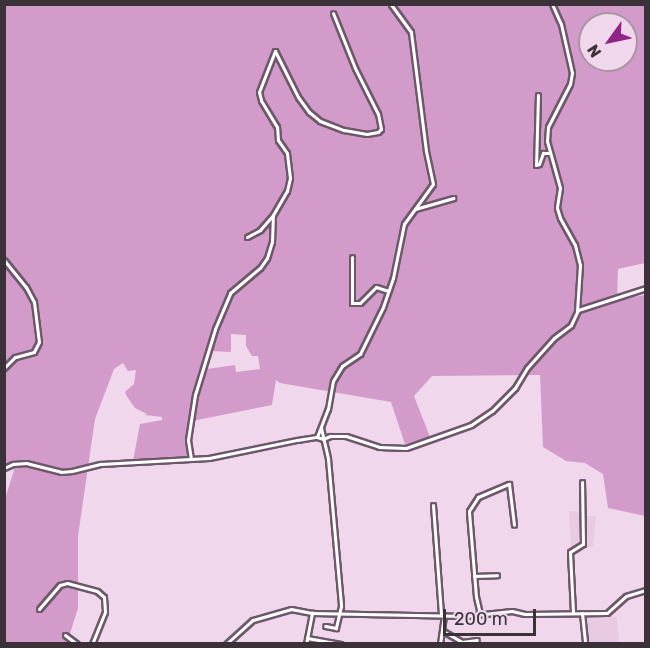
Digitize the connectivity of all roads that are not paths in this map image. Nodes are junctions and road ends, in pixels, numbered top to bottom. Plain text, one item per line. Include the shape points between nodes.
1 (391, 4) edge
2 (552, 4) edge
3 (333, 13) dead end
4 (538, 94) dead end
5 (549, 153) junction
6 (453, 198) dead end
7 (414, 210) junction
8 (273, 214) junction
9 (247, 237) dead end
10 (352, 257) dead end
11 (4, 260) edge
12 (645, 288) edge
13 (388, 292) junction
14 (577, 312) junction
15 (4, 368) edge
16 (321, 427) junction
17 (317, 437) junction
18 (323, 439) junction
19 (191, 459) junction
20 (4, 468) edge
21 (582, 482) dead end
22 (433, 505) dead end
23 (514, 525) dead end
24 (497, 575) dead end
25 (474, 576) junction
26 (645, 590) edge
27 (39, 609) dead end
28 (339, 612) junction
29 (573, 612) junction
30 (582, 612) junction
31 (312, 613) junction
32 (480, 614) junction
33 (443, 615) junction
34 (325, 626) dead end
35 (443, 631) junction
36 (65, 635) dead end
37 (307, 638) junction
38 (477, 640) dead end
39 (77, 644) edge
40 (92, 644) edge
41 (226, 644) edge
42 (306, 644) edge
43 (340, 644) edge
44 (440, 644) edge
45 (585, 644) edge

1 - 7 street via 411,32 432,175 432,189
2 - 5 street via 561,24 572,73 548,127
3 - 8 street via 381,129 367,134 320,121 298,97 275,51 260,92 287,153 290,178
4 - 5 street via 536,165 543,153
5 - 14 street via 560,189 557,208 580,265
6 - 7 street
7 - 13 street via 404,224
8 - 9 street via 260,230
8 - 19 street via 267,258 230,294 215,329 195,396 188,440
10 - 13 street via 352,303 360,303 376,287
11 - 15 street via 34,302 39,342 34,352 15,357
12 - 14 street
13 - 16 street via 360,354 342,366 333,381
14 - 18 street via 571,325 527,368 515,388 477,422 406,448 379,447 346,436 330,435
16 - 17 street
16 - 18 street
17 - 18 street
17 - 19 street
18 - 28 street
19 - 20 street via 101,464 61,472 26,463
21 - 29 street via 583,544 570,552
22 - 33 street
23 - 25 street via 509,484 478,497 469,518
24 - 25 street
25 - 32 street
26 - 30 street via 627,596 607,613
27 - 40 street via 55,589 68,583 97,591 104,597 105,612
28 - 31 street
28 - 33 street
28 - 34 street via 336,628
29 - 30 street
29 - 32 street via 527,614 512,610
30 - 45 street
31 - 37 street
31 - 41 street via 291,609 263,615
32 - 33 street
33 - 35 street
35 - 38 street via 462,642
35 - 44 street
36 - 39 street
37 - 42 street
37 - 43 street

